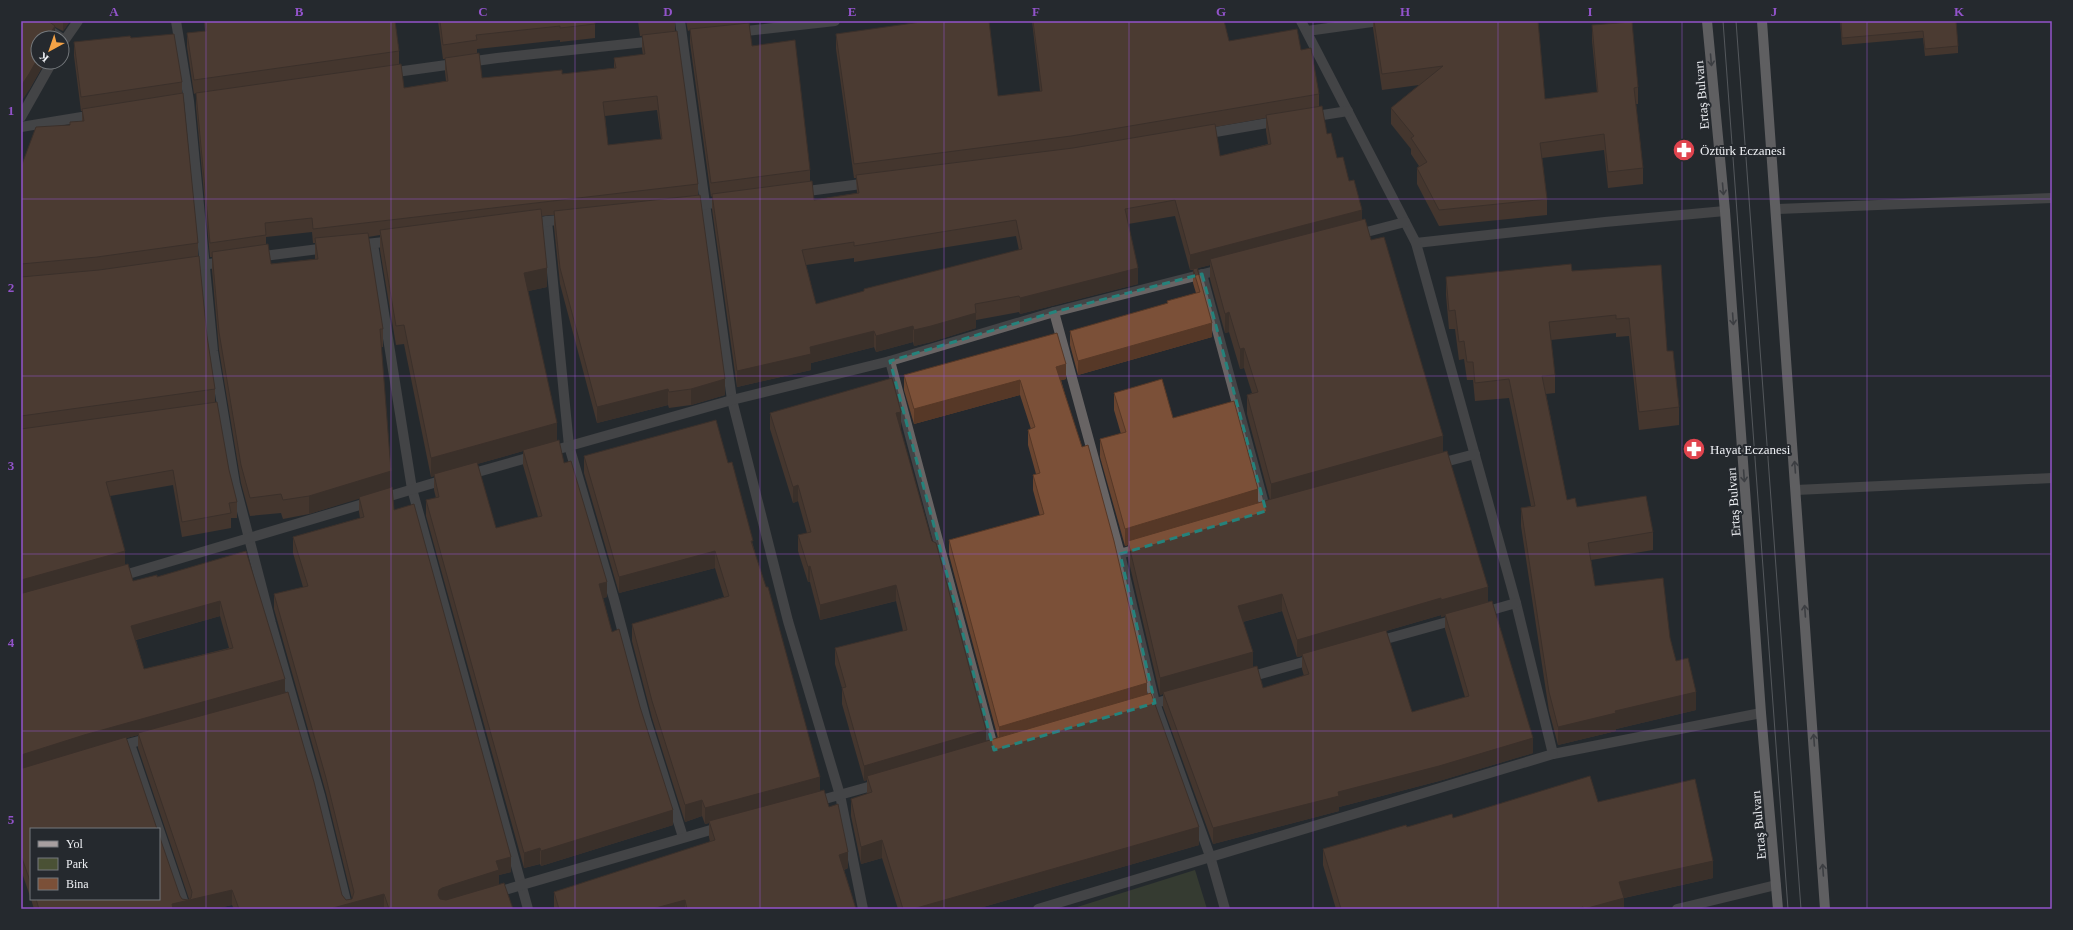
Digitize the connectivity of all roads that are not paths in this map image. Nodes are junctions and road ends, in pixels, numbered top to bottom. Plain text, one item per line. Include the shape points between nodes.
1 (35, 21) edge
2 (78, 21) edge
3 (176, 21) edge
4 (680, 21) edge
5 (836, 21) edge
6 (1301, 21) edge
7 (1379, 21) edge
8 (1707, 21) edge
9 (1762, 21) edge
10 (48, 30) edge
11 (70, 30) edge
12 (1306, 31) junction
13 (729, 33) edge
14 (678, 38) junction
15 (47, 70) edge
16 (378, 74) edge
17 (1348, 111) junction
18 (105, 114) edge
19 (21, 117) edge
20 (21, 127) edge
21 (1193, 136) edge
22 (877, 182) edge
23 (786, 194) edge
24 (2052, 198) edge
25 (734, 200) edge
26 (704, 204) junction
27 (680, 207) edge
28 (1776, 209) junction
29 (1725, 211) junction
30 (578, 218) edge
31 (546, 221) junction
32 (1405, 222) junction
33 (523, 224) edge
34 (1345, 237) edge
35 (404, 240) edge
36 (373, 244) junction
37 (1416, 244) junction
38 (204, 265) junction
39 (1232, 266) edge
40 (174, 269) edge
41 (1202, 274) junction
42 (1054, 312) junction
43 (890, 361) junction
44 (732, 400) junction
45 (569, 446) junction
46 (1475, 454) junction
47 (1430, 466) edge
48 (2052, 478) edge
49 (412, 489) junction
50 (1796, 490) junction
51 (1266, 511) edge
52 (249, 539) junction
53 (1151, 545) edge
54 (1120, 554) junction
55 (107, 580) edge
56 (1516, 603) junction
57 (1362, 646) edge
58 (1324, 656) edge
59 (1240, 680) edge
60 (1186, 694) edge
61 (1155, 703) junction
62 (1133, 709) edge
63 (1761, 713) junction
64 (160, 735) edge
65 (130, 744) junction
66 (108, 750) edge
67 (993, 750) edge
68 (1553, 754) junction
69 (886, 782) edge
70 (840, 795) junction
71 (803, 805) edge
72 (728, 825) edge
73 (159, 828) edge
74 (160, 832) edge
75 (683, 837) junction
76 (1210, 856) junction
77 (521, 885) junction
78 (1776, 885) junction
79 (486, 896) edge
80 (186, 909) edge
81 (348, 909) edge
82 (528, 909) edge
83 (864, 909) edge
84 (1038, 909) edge
85 (1225, 909) edge
86 (1677, 909) edge
87 (1778, 909) edge
88 (1825, 909) edge

1 - 10 street
2 - 11 street
3 - 38 street via 189,101
4 - 14 street
5 - 13 street
6 - 12 street
7 - 12 street
8 -> 29 main road, Ertaş Bulvarı
9 - 28 main road
12 - 17 street
14 - 16 street
14 - 26 street
15 - 19 street
17 - 21 street
17 - 32 street
18 - 20 street
22 - 23 street
24 - 28 street
25 - 26 street
26 - 27 street
26 - 44 street
50 -> 28 main road
29 - 37 street
29 -> 63 main road, Ertaş Bulvarı
30 - 31 street
31 - 33 street
31 - 45 street
32 - 34 street
32 - 37 street
35 - 36 street
36 - 38 street
36 - 49 street
37 - 46 street
38 - 40 street
38 - 52 street via 219,411
39 - 41 street
41 - 42 street
41 - 51 street
42 - 43 street
42 - 54 street
43 - 44 street
43 - 67 street
44 - 45 street
44 - 70 street via 788,621
45 - 49 street
45 - 75 street via 646,720
46 - 47 street
46 - 56 street
48 - 50 street
49 - 52 street
49 - 77 street
88 -> 50 main road
52 - 55 street
52 - 81 street via 289,700 320,795
53 - 54 street
54 - 61 street
56 - 57 street
56 - 68 street
58 - 59 street
60 - 61 street
61 - 62 street
61 - 76 street
63 - 68 street
63 - 78 main road, Ertaş Bulvarı
64 - 65 street
65 - 66 street
65 - 73 street
68 - 76 street
69 - 70 street
70 - 71 street
70 - 83 street
72 - 75 street
74 - 80 street
75 - 77 street
76 - 84 street
76 - 85 street
77 - 79 street
77 - 82 street
78 - 86 street
78 - 87 main road, Ertaş Bulvarı

